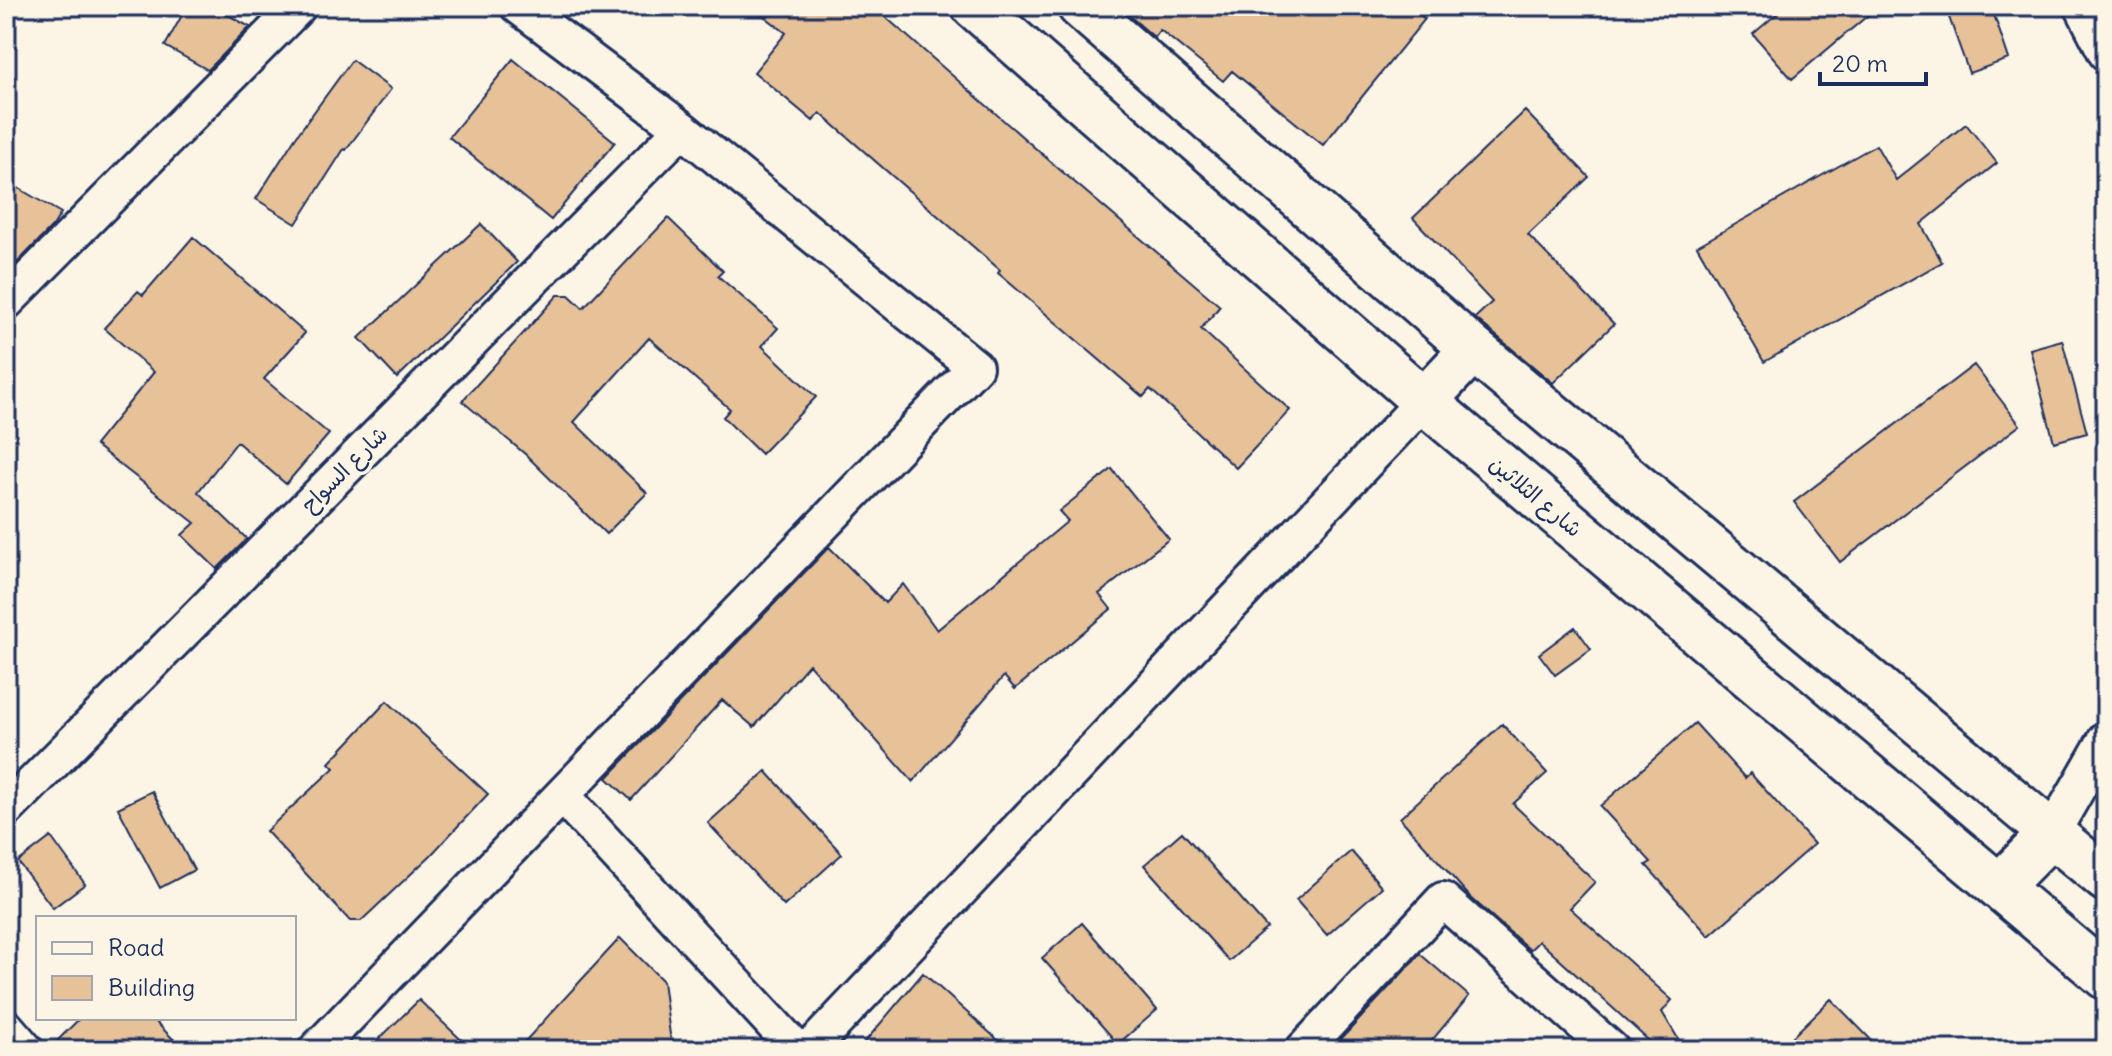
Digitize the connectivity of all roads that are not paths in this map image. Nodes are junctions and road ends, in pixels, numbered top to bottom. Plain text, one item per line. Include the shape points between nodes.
1 (299, 6) edge
2 (518, 6) edge
3 (974, 6) edge
4 (1080, 6) edge
5 (2082, 6) edge
6 (2106, 53) edge
7 (682, 129) junction
8 (6, 302) edge
9 (1473, 349) junction
10 (1424, 401) junction
11 (2106, 739) edge
12 (562, 795) junction
13 (6, 810) edge
14 (2052, 833) junction
15 (2106, 879) edge
16 (2000, 886) junction
17 (2106, 977) edge
18 (6, 1027) edge
19 (26, 1050) edge
20 (316, 1050) edge
21 (797, 1050) edge
22 (809, 1050) edge
23 (1303, 1050) edge
24 (1612, 1050) edge

1 - 8 street
2 - 7 street
3 - 10 street, شارع الثلاثين
4 - 9 street
5 - 6 street
7 - 12 street via 975,367
7 - 13 street, شارع السواح
9 - 10 street
9 - 14 street
10 - 16 street, شارع الثلاثين
10 - 22 street
11 - 14 street
12 - 20 street
12 - 21 street
14 - 15 street
14 - 16 street
16 - 17 street, شارع الثلاثين
18 - 19 street
23 - 24 street via 1443,900

